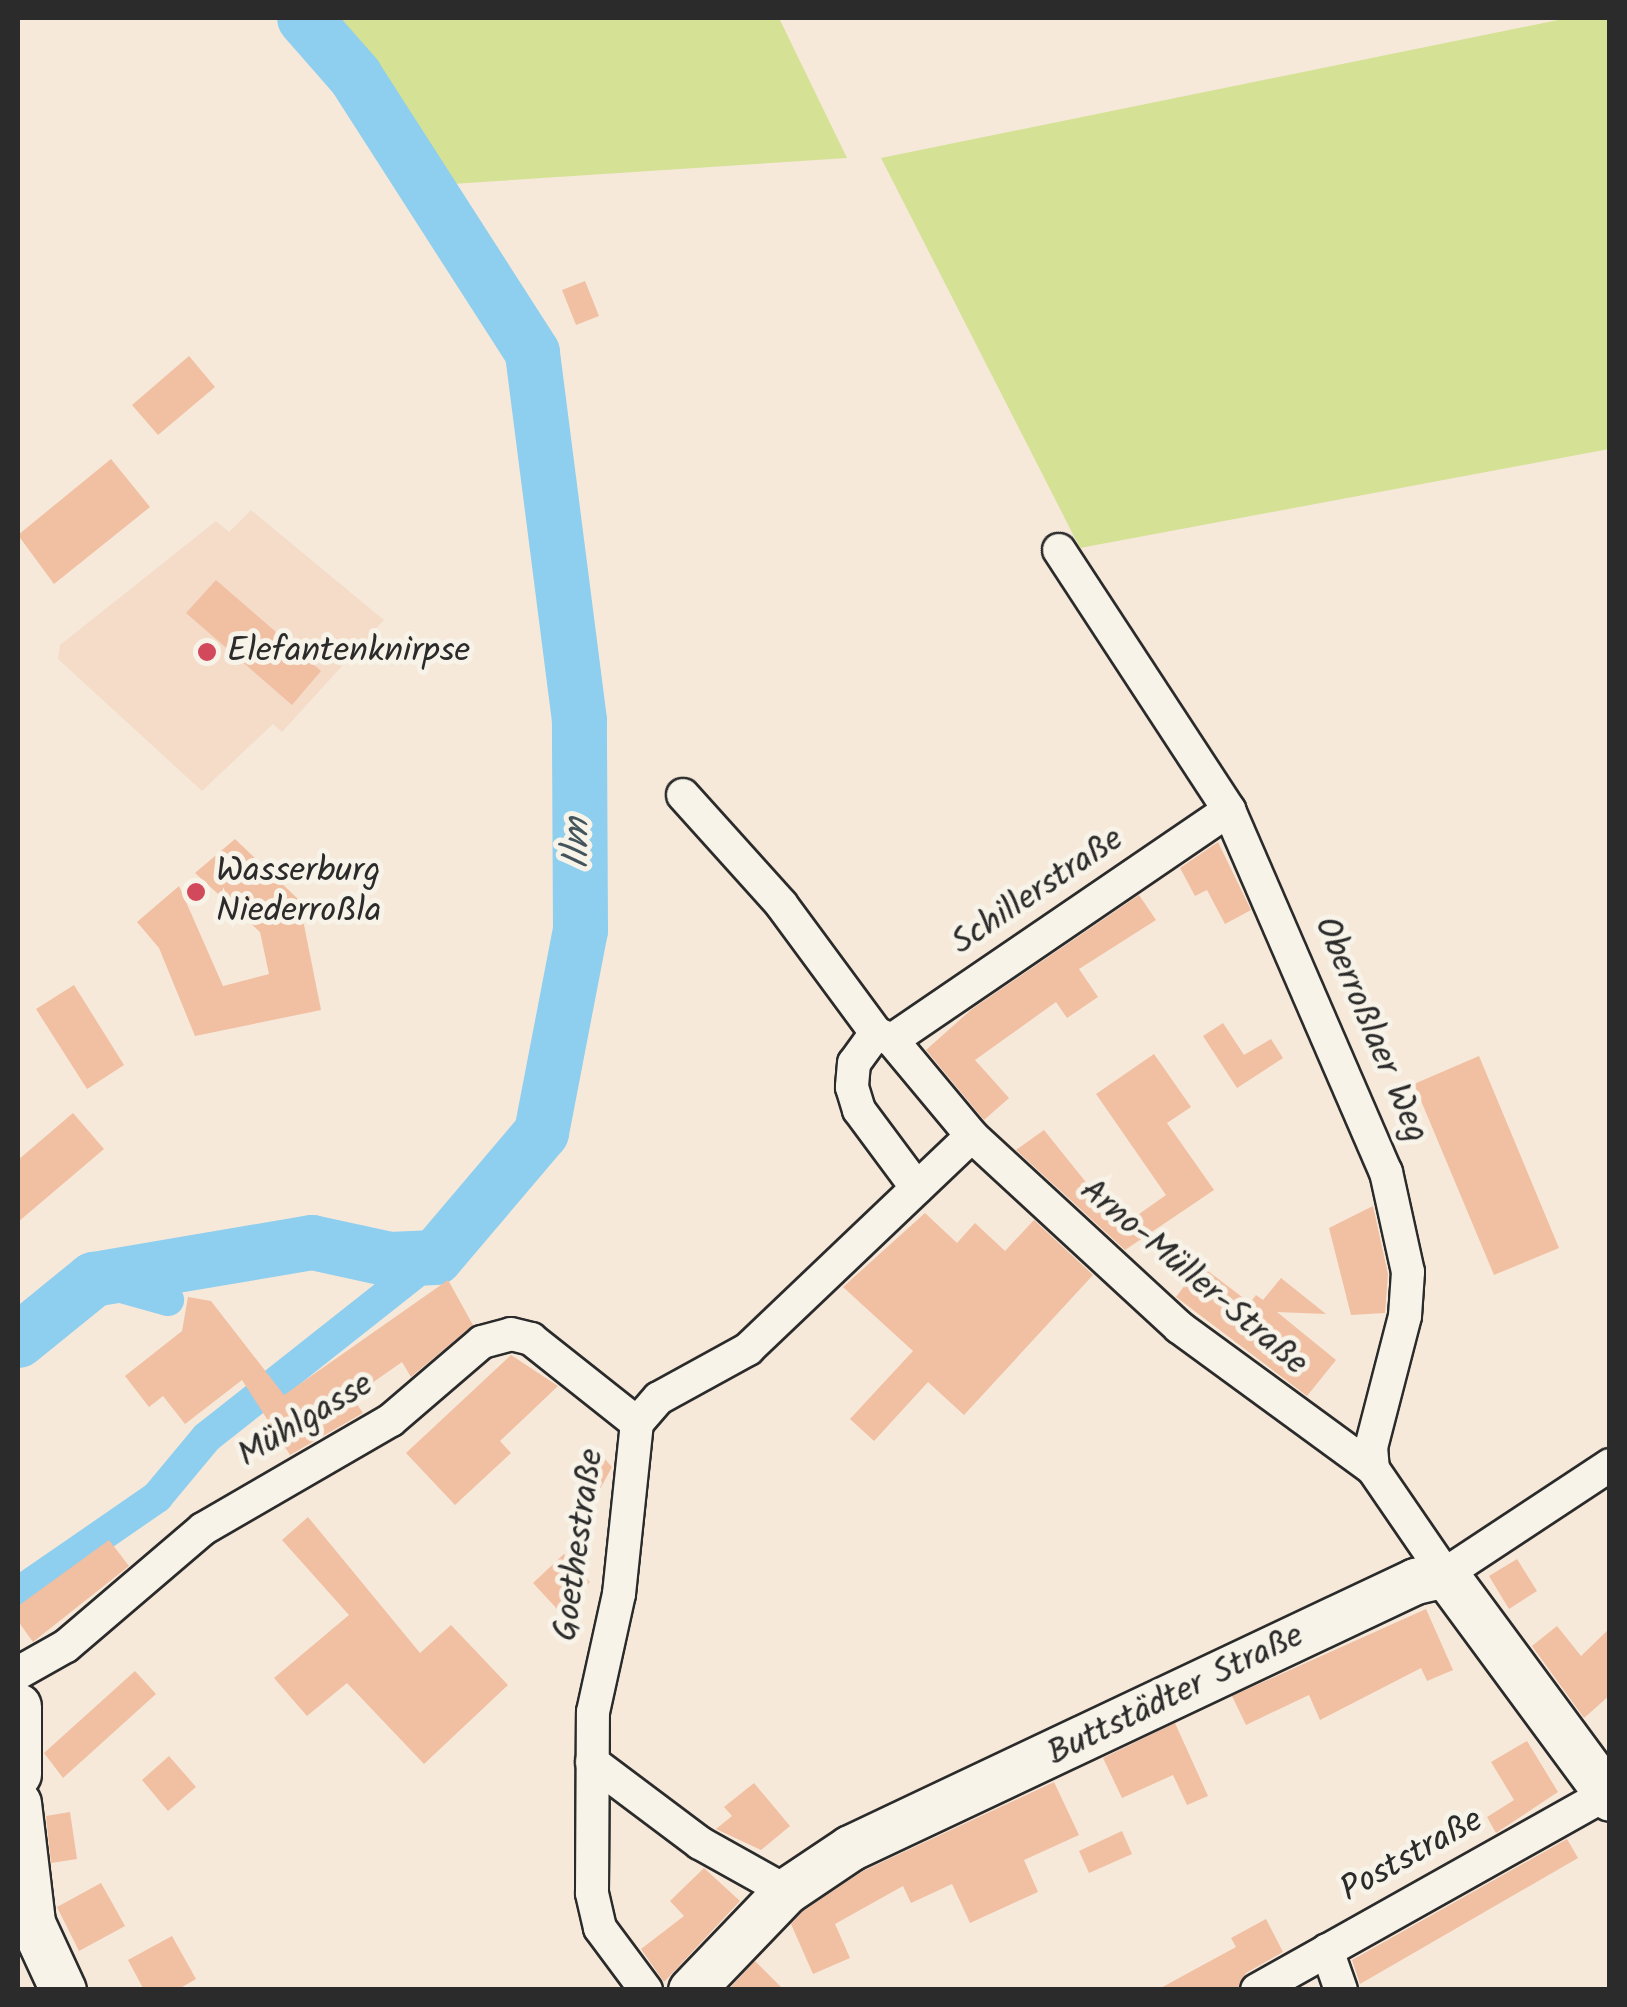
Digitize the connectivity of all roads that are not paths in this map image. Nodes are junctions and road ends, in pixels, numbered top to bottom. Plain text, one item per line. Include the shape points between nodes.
1 (1059, 550) dead end
2 (683, 794) dead end
3 (1229, 810) junction
4 (884, 1036) junction
5 (972, 1136) junction
6 (917, 1188) junction
7 (637, 1423) junction
8 (1610, 1465) edge
9 (1373, 1469) junction
10 (1444, 1574) junction
11 (18, 1672) edge
12 (18, 1706) edge
13 (592, 1762) junction
14 (18, 1774) edge
15 (1608, 1796) edge
16 (18, 1802) edge
17 (786, 1891) junction
18 (1326, 1950) junction
19 (63, 1990) edge
20 (646, 1990) edge
21 (691, 1990) edge
22 (1257, 1990) edge
23 (1341, 1990) edge

1 - 3 street, Oberroßlaer Weg
2 - 4 street, Arno-Müller-Straße via 781,904
3 - 4 street, Schillerstraße
3 - 9 street, Oberroßlaer Weg via 1369,1124 1402,1239 1405,1316 1371,1448
4 - 5 street, Arno-Müller-Straße
4 - 6 street via 854,1063 852,1088 860,1110
5 - 6 street, Goethestraße
5 - 9 street, Arno-Müller-Straße via 1178,1327
6 - 7 street, Goethestraße via 748,1349 659,1398
7 - 11 street, Mühlgasse via 531,1339 511,1334 482,1342 391,1420 203,1529 66,1646
7 - 13 street, Goethestraße via 618,1594 593,1712
8 - 10 street
9 - 10 street
10 - 15 main road
10 - 17 main road, Buttstädter Straße via 1415,1581 850,1848
12 - 14 main road
13 - 17 street via 700,1842
13 - 20 street, Goethestraße via 592,1893 600,1928
15 - 18 street, Poststraße
16 - 19 main road via 32,1924
17 - 21 main road, Buttstädter Straße
18 - 22 street, Poststraße
18 - 23 street

